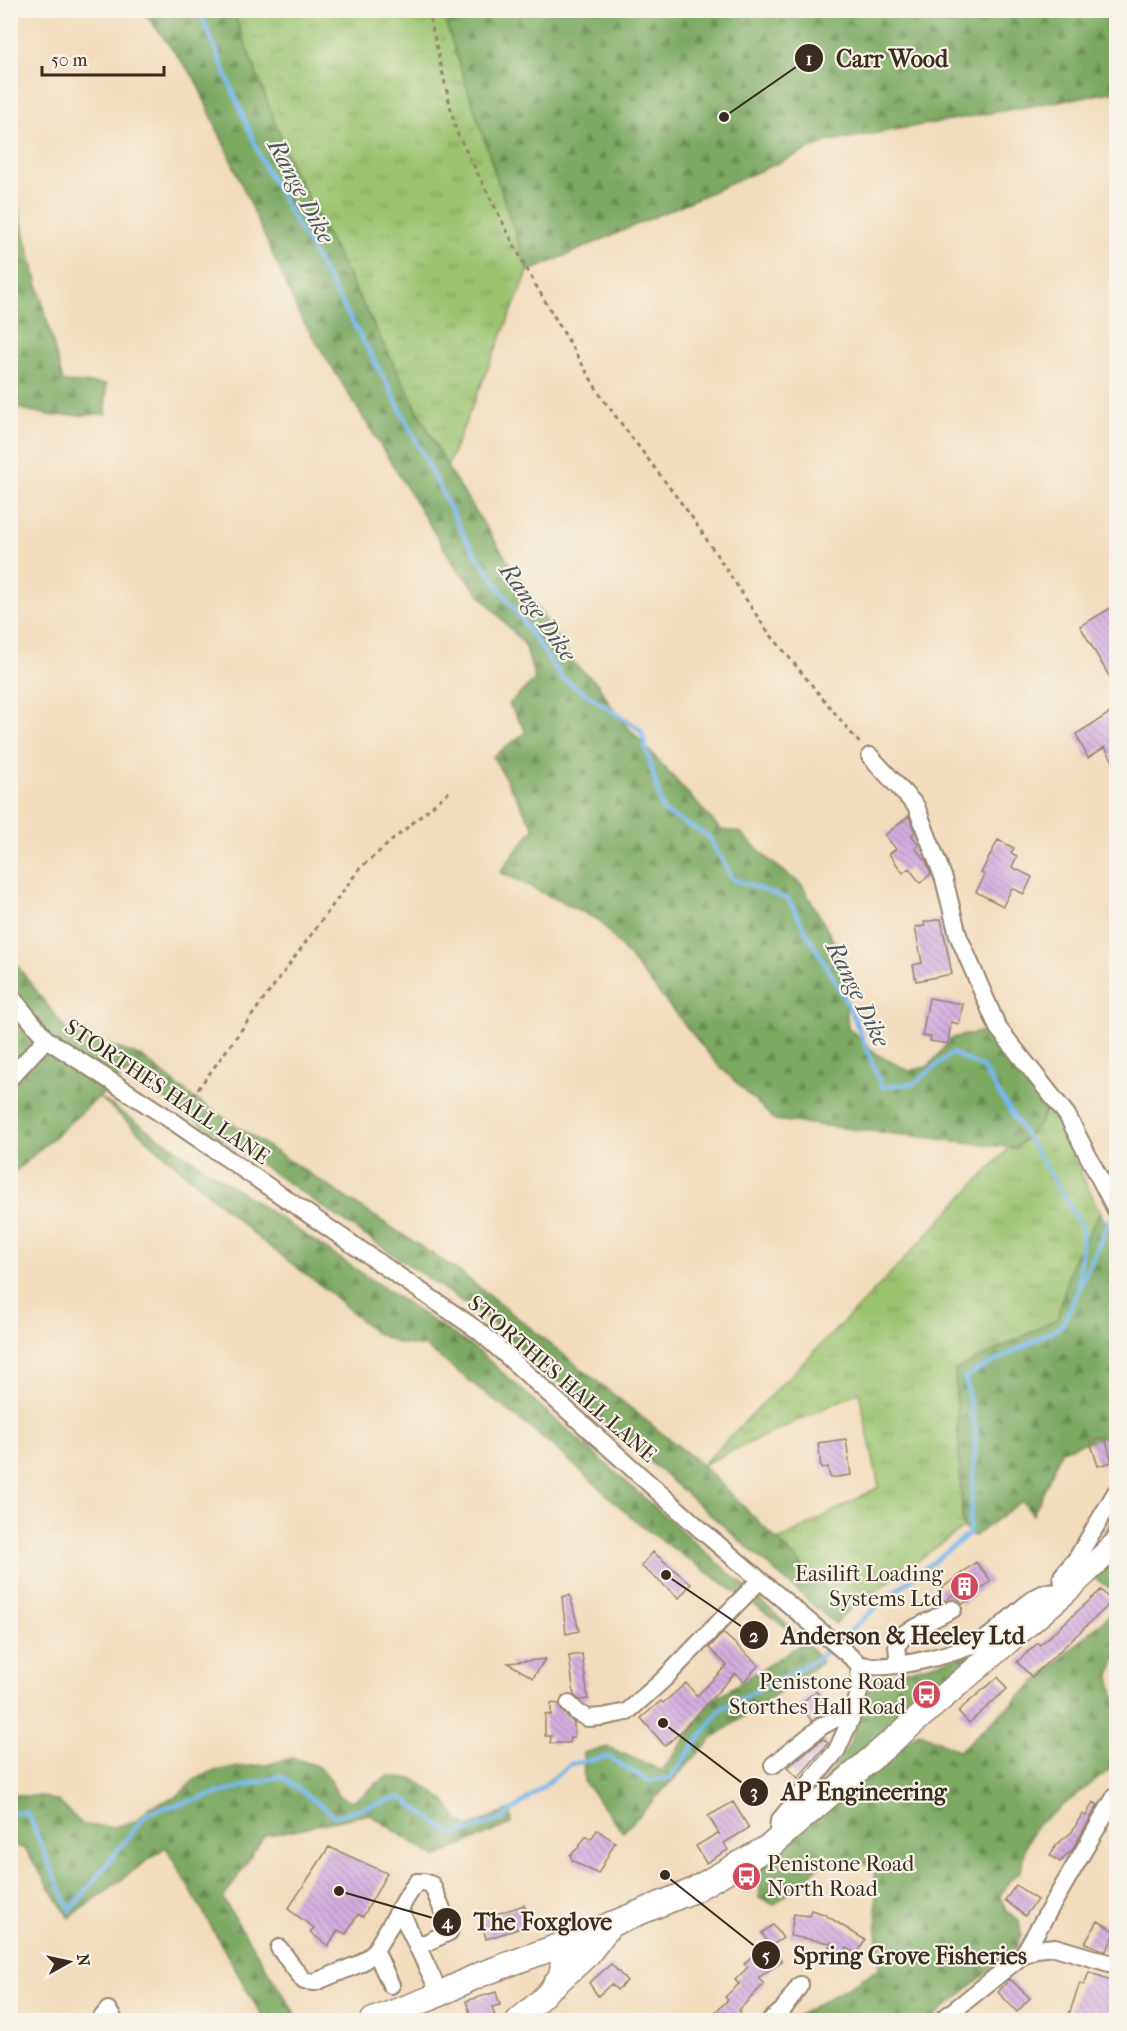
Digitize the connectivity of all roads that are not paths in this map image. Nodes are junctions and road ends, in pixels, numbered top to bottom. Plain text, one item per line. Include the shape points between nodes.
1 (870, 756) road end
2 (10, 995) edge
3 (46, 1038) junction
4 (10, 1078) edge
5 (1115, 1207) edge
6 (1116, 1492) edge
7 (1116, 1544) edge
8 (760, 1580) junction
9 (1064, 1593) junction
10 (953, 1609) dead end
11 (854, 1660) junction
12 (899, 1664) junction
13 (569, 1704) dead end
14 (851, 1719) junction
15 (773, 1765) dead end
16 (1116, 1795) edge
17 (777, 1839) junction
18 (399, 1908) junction
19 (611, 1924) junction
20 (417, 1947) junction
21 (556, 1947) junction
22 (279, 1948) dead end
23 (375, 1950) junction
24 (1023, 1955) junction
25 (1116, 1965) edge
26 (555, 1984) junction
27 (391, 1985) dead end
28 (800, 1985) dead end
29 (440, 1994) junction
30 (100, 2020) edge
31 (114, 2020) edge
32 (373, 2020) edge
33 (518, 2020) edge
34 (771, 2020) edge
35 (942, 2020) edge

1 - 5 street via 916,806 945,879 958,935 998,1028 1067,1115
2 - 3 street, STORTHES HALL LANE
3 - 4 street
3 - 8 street, STORTHES HALL LANE via 479,1331
6 - 9 street via 1062,1576
7 - 9 highway
8 - 11 street, STORTHES HALL LANE
8 - 13 street via 627,1712 588,1718
9 - 12 street via 1043,1593 988,1638 971,1646
9 - 17 highway
10 - 12 street via 905,1633 897,1646
11 - 12 street via 869,1667
11 - 14 street via 860,1689
14 - 15 street via 837,1718 822,1726
14 - 17 street via 837,1750 779,1821
16 - 24 street
17 - 19 highway via 692,1891
18 - 20 street
18 - 20 street via 417,1882 432,1885 450,1928
18 - 23 street
19 - 21 highway
19 - 26 highway via 588,1954
20 - 29 street
21 - 26 main road via 561,1960
21 - 29 highway
22 - 23 street via 304,1981 315,1982 359,1964
23 - 27 street
24 - 25 street via 1055,1947
24 - 35 street
26 - 33 main road
28 - 34 street
29 - 32 highway
30 - 31 street via 108,2010

